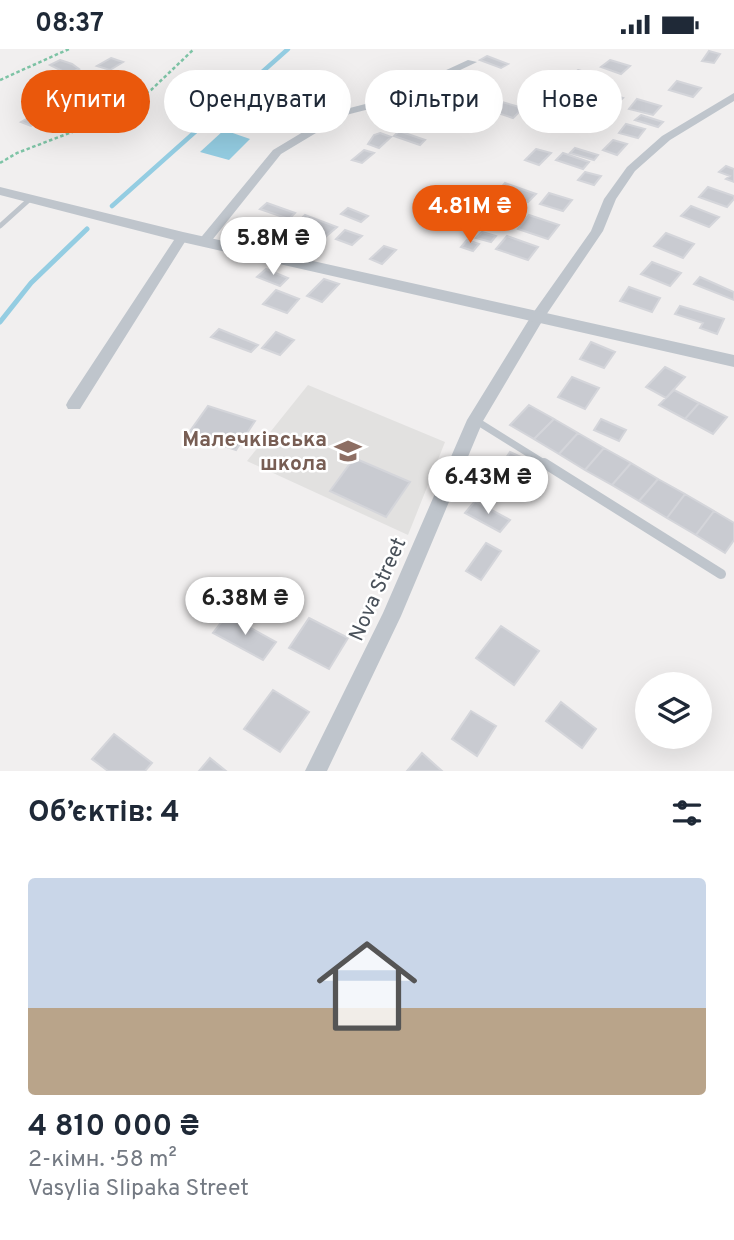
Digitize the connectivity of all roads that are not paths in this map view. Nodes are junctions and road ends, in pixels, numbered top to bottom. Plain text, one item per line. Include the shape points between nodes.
1 (472, 62) dead end
2 (734, 96) edge
3 (0, 191) edge
4 (30, 199) junction
5 (0, 226) edge
6 (182, 237) junction
7 (204, 241) junction
8 (538, 316) junction
9 (734, 361) edge
10 (74, 405) dead end
11 (475, 420) junction
12 (721, 574) dead end
13 (316, 771) edge

1 - 7 street via 385,102 342,113 277,152
2 - 8 street, Nova Street via 666,138 631,169 610,199 597,232
3 - 4 street
4 - 5 lane
4 - 6 street
6 - 7 street
6 - 10 street
7 - 8 street
8 - 9 street
8 - 11 street, Nova Street
11 - 12 lane
11 - 13 street, Nova Street via 391,616

